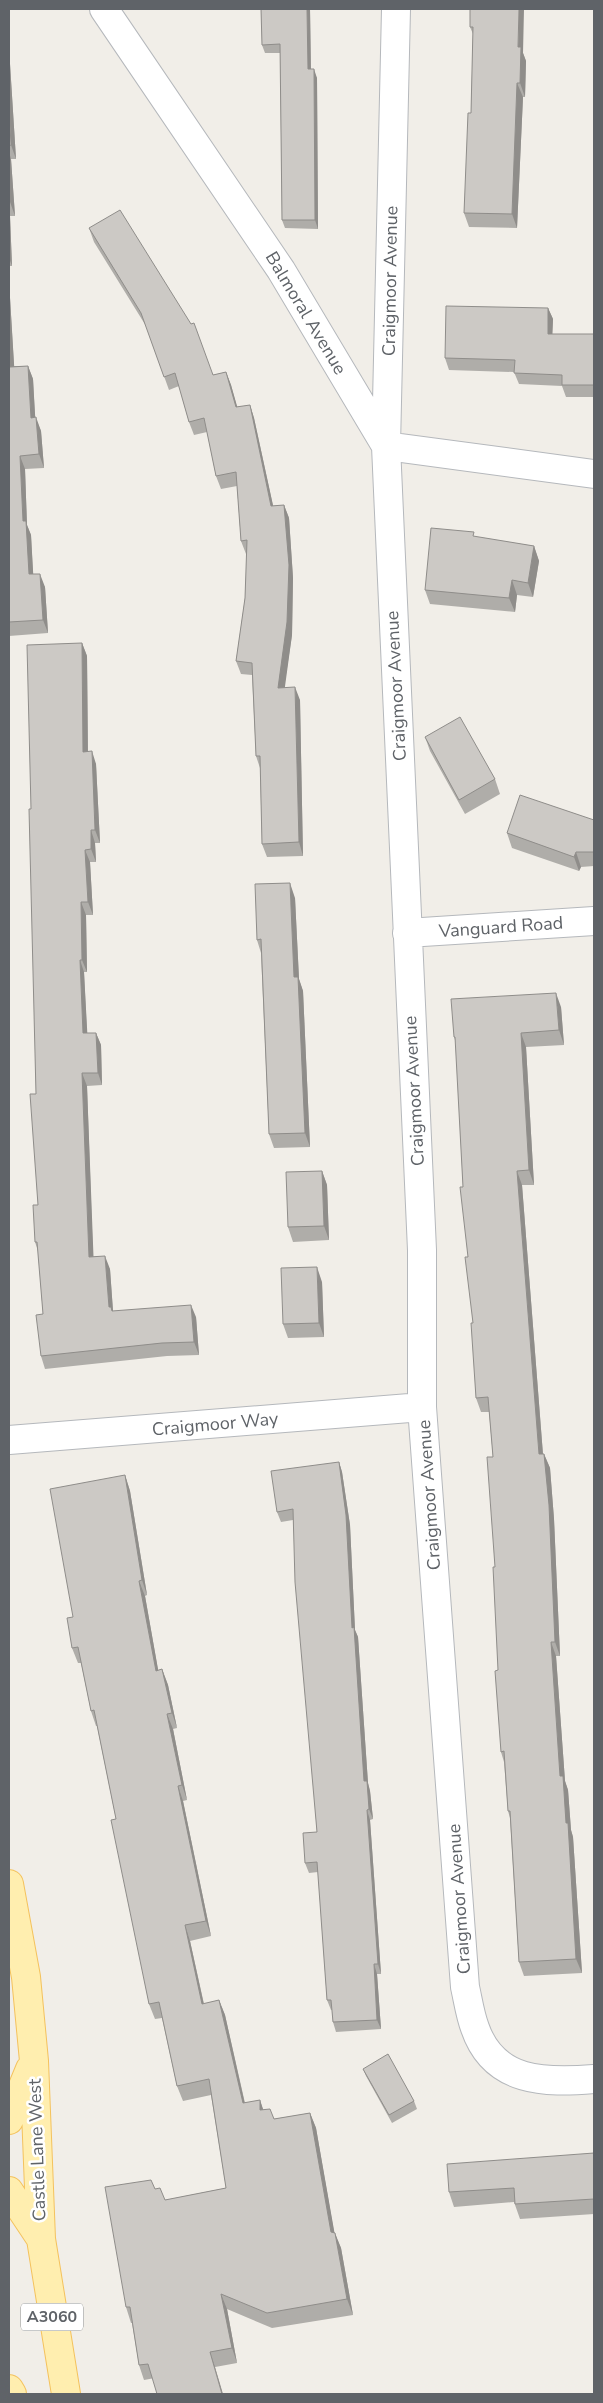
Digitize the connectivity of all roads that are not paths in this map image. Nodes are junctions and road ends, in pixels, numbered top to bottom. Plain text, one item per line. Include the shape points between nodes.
1 (104, 9) edge
2 (396, 9) edge
3 (386, 446) junction
4 (594, 474) edge
5 (594, 921) edge
6 (407, 933) junction
7 (422, 1407) junction
8 (9, 1440) edge
9 (9, 1884) edge
10 (34, 2060) junction
11 (594, 2079) edge
12 (9, 2120) edge
13 (9, 2191) edge
14 (41, 2239) junction
15 (9, 2389) edge
16 (12, 2394) edge
17 (66, 2394) edge

1 - 3 street, Balmoral Avenue via 281,270
2 - 3 street, Craigmoor Avenue
3 - 4 street
3 - 6 street, Craigmoor Avenue
5 - 6 street, Vanguard Road
6 - 7 street, Craigmoor Avenue via 422,1250
7 - 8 street, Craigmoor Way
7 - 11 street, Craigmoor Avenue via 465,1987 475,2028 491,2058 520,2075 541,2080
9 - 10 main road, Castle Lane West / A3060 via 26,1977
10 - 12 main road, Castle Lane West / A3060
10 - 14 main road, Castle Lane West / A3060
13 - 14 main road, Castle Lane West / A3060
14 - 17 main road, Castle Lane West / A3060
15 - 16 main road

